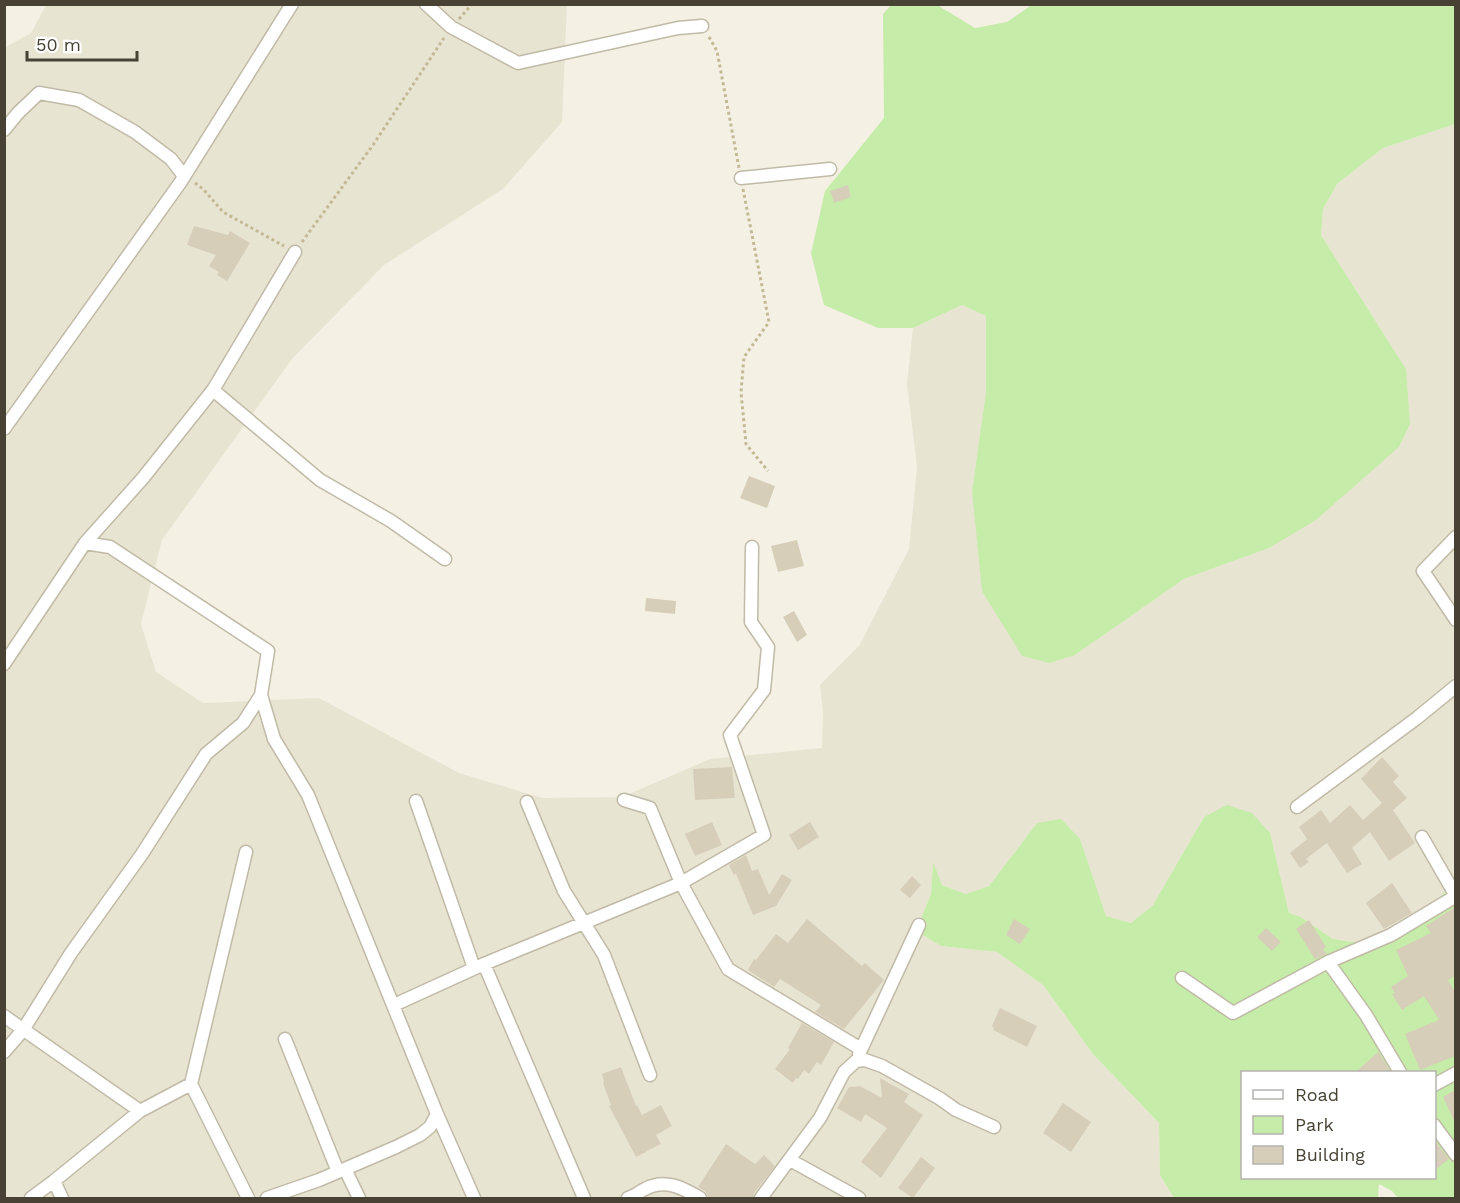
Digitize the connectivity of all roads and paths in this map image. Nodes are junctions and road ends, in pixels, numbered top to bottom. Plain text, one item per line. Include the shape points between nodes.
1 (292, 4) edge
2 (426, 4) edge
3 (471, 4) edge
4 (702, 26) joint
5 (451, 27) junction
6 (4, 130) edge
7 (831, 169) dead end
8 (184, 176) junction
9 (741, 178) junction
10 (295, 252) junction
11 (213, 390) junction
12 (4, 429) edge
13 (768, 471) dead end
14 (1455, 537) edge
15 (85, 543) junction
16 (752, 547) dead end
17 (445, 559) dead end
18 (1455, 620) edge
19 (4, 664) edge
20 (1455, 686) edge
21 (261, 695) junction
22 (624, 800) dead end
23 (416, 801) dead end
24 (526, 802) dead end
25 (1297, 807) dead end
26 (1422, 837) dead end
27 (246, 852) dead end
28 (681, 884) junction
29 (1455, 896) edge
30 (583, 923) junction
31 (919, 925) dead end
32 (1328, 962) junction
33 (479, 966) junction
34 (1182, 978) dead end
35 (394, 1005) junction
36 (4, 1016) edge
37 (23, 1030) junction
38 (285, 1039) dead end
39 (4, 1052) edge
40 (858, 1055) junction
41 (1399, 1071) edge
42 (1455, 1073) edge
43 (650, 1075) dead end
44 (191, 1084) junction
45 (1436, 1085) edge
46 (140, 1111) junction
47 (437, 1114) junction
48 (994, 1127) dead end
49 (1436, 1128) edge
50 (1455, 1155) edge
51 (789, 1160) junction
52 (342, 1170) junction
53 (54, 1181) junction
54 (31, 1198) edge
55 (62, 1198) edge
56 (248, 1198) edge
57 (267, 1198) edge
58 (359, 1198) edge
59 (474, 1198) edge
60 (584, 1198) edge
61 (628, 1198) edge
62 (700, 1198) edge
63 (761, 1198) edge
64 (859, 1198) edge

1 - 8 street
2 - 5 street
3 - 5 path
4 - 5 street via 518,63
4 - 9 path via 717,51
5 - 10 path via 373,145
6 - 8 street via 39,93 79,100 135,132 171,159
7 - 9 street
8 - 10 path via 223,212
8 - 12 street
9 - 13 path via 769,322 744,357 741,392 746,444
10 - 11 street
11 - 15 street via 144,478
11 - 17 street via 320,480 391,521
14 - 18 street via 1423,571
15 - 19 street
15 - 21 street via 110,547 268,651
16 - 28 street via 751,622 768,647 764,690 730,735 764,835
20 - 25 street
21 - 35 street via 274,739 308,795
21 - 37 street via 243,723 206,754
22 - 28 street via 650,808
23 - 33 street
24 - 30 street via 564,891
26 - 29 street
27 - 44 street
28 - 30 street
28 - 40 street via 728,969
29 - 32 street via 1391,935
30 - 33 street
30 - 43 street via 604,955
31 - 40 street
32 - 34 street via 1233,1013
32 - 41 street
33 - 35 street
33 - 60 street
35 - 47 street
36 - 37 street
37 - 39 street
37 - 46 street
38 - 52 street
40 - 48 street
40 - 51 street
42 - 45 street
44 - 46 street
44 - 56 street
46 - 53 street
47 - 52 street via 420,1135
47 - 59 street
49 - 50 street
51 - 63 street
51 - 64 street
52 - 57 street
52 - 58 street
53 - 54 street
53 - 55 street
61 - 62 street via 655,1185 682,1187

